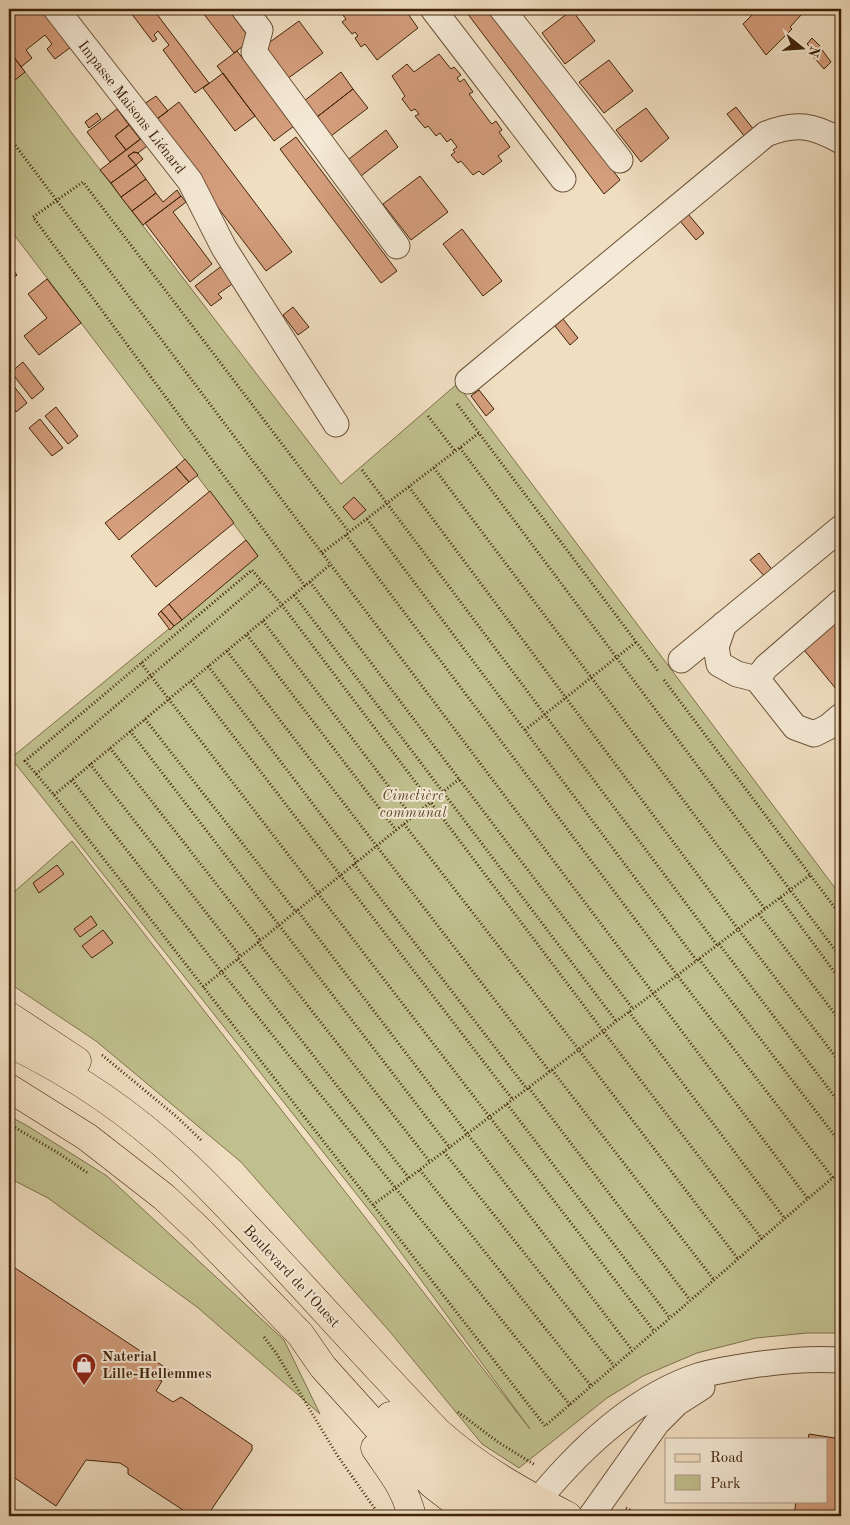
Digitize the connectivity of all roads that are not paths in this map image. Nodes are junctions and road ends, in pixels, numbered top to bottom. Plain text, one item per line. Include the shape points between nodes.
1 (56, 9) edge
2 (244, 9) edge
3 (433, 9) edge
4 (502, 9) edge
5 (841, 141) edge
6 (620, 160) dead end
7 (562, 179) dead end
8 (397, 246) dead end
9 (460, 389) road end
10 (336, 424) dead end
11 (841, 528) edge
12 (841, 602) edge
13 (724, 624) junction
14 (681, 660) dead end
15 (757, 679) junction
16 (841, 716) edge
17 (9, 1016) edge
18 (9, 1044) edge
19 (9, 1088) edge
20 (183, 1162) junction
21 (300, 1334) junction
22 (841, 1360) edge
23 (323, 1367) junction
24 (732, 1369) junction
25 (527, 1511) edge
26 (412, 1516) edge
27 (473, 1516) edge
28 (568, 1516) edge
29 (592, 1516) edge

1 - 10 street, Impasse Maisons Liénard via 190,181 224,248
2 - 8 street via 260,30 254,52
3 - 7 street
4 - 6 street
5 - 9 street via 823,131 801,125 766,134
11 - 13 street
12 - 15 street via 766,667
13 - 14 street
13 - 15 street via 716,647 719,664 737,674
15 - 16 street via 795,727 814,734
17 - 20 main road via 74,1059 142,1114
18 - 20 main road, Boulevard de l'Ouest via 95,1092
19 - 21 main road via 87,1137 164,1198 200,1230
20 - 25 main road, Boulevard de l'Ouest via 438,1432 482,1466
21 - 23 main road
21 - 25 main road via 348,1371 412,1439 462,1482
22 - 24 street via 790,1360
23 - 26 main road via 364,1433 398,1479
23 - 27 main road via 404,1457
24 - 25 street via 697,1377 642,1404 569,1464
24 - 29 street via 689,1394 666,1413
25 - 28 main road, Boulevard de l'Ouest

